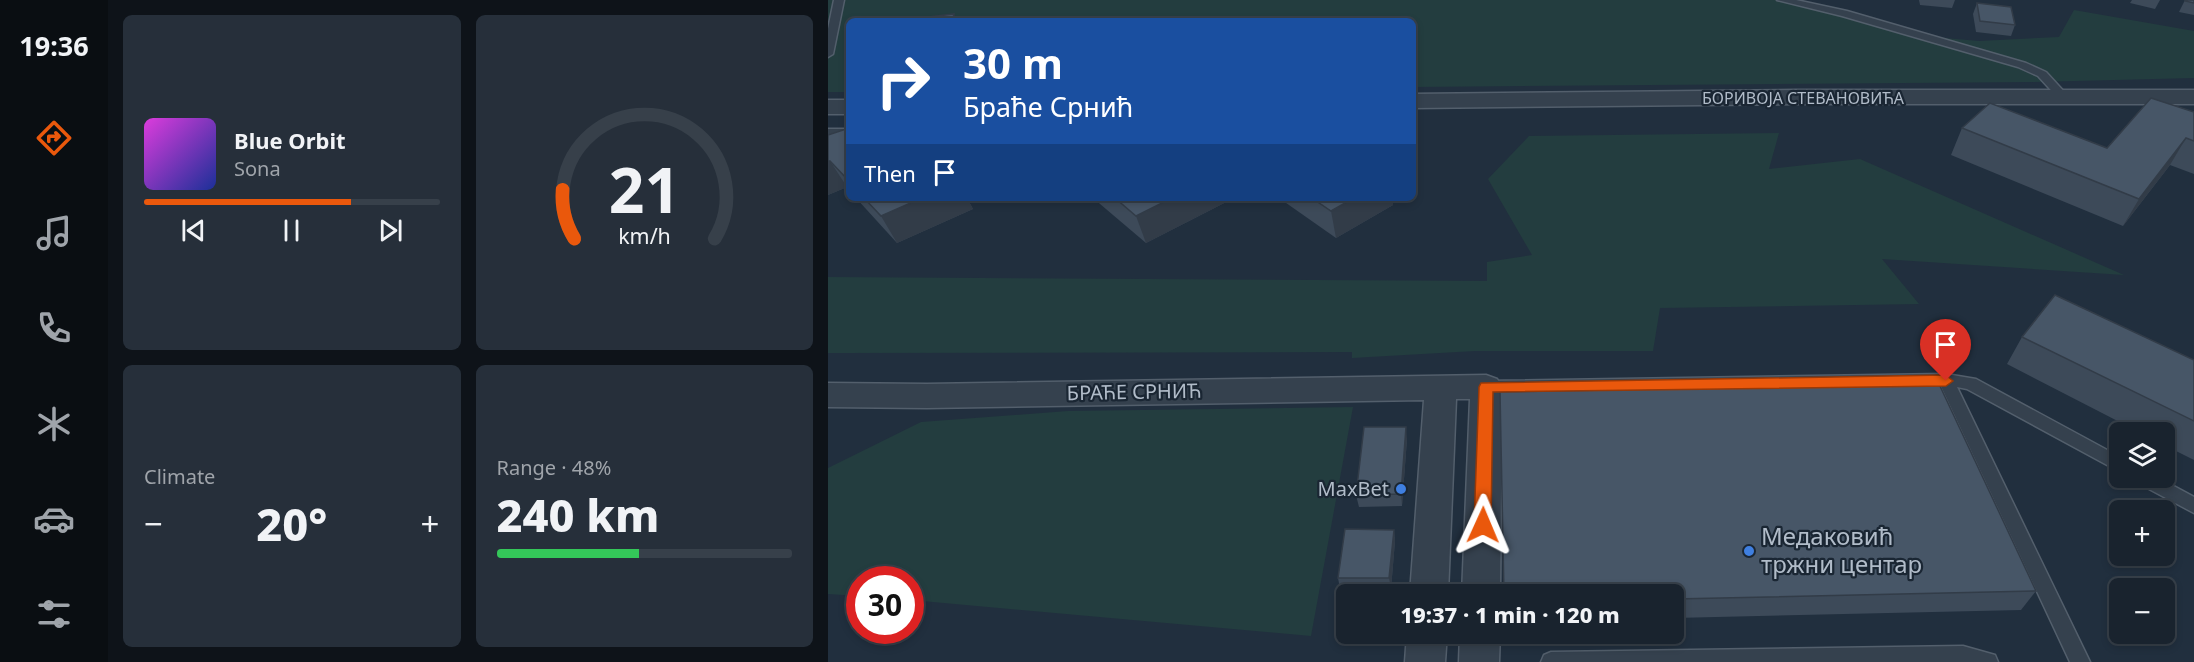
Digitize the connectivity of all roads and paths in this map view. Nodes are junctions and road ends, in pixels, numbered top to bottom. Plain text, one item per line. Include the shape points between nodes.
1 (839, 0) edge
2 (1782, 0) edge
3 (828, 54) edge
4 (2063, 97) junction
5 (2194, 97) edge
6 (1416, 101) edge
7 (828, 107) edge
8 (846, 107) edge
9 (828, 133) edge
10 (846, 133) edge
11 (1946, 381) junction
12 (1486, 387) junction
13 (1441, 388) junction
14 (828, 395) edge
15 (2109, 459) edge
16 (2162, 488) edge
17 (2194, 506) edge
18 (1430, 584) edge
19 (1481, 584) edge
20 (1426, 644) edge
21 (1480, 644) edge
22 (1425, 662) edge
23 (1479, 662) edge
24 (1551, 662) edge
25 (1988, 662) edge
26 (2080, 662) edge

1 - 3 lane
2 - 4 lane via 1844,13 2022,65 2042,74
4 - 5 street, БОРИВОЈА СТЕВАНОВИЋА
4 - 6 street, БОРИВОЈА СТЕВАНОВИЋА
7 - 8 street
9 - 10 lane
11 - 12 lane, БРАЋЕ СРНИЋ
11 - 15 lane, БРАЋЕ СРНИЋ via 1970,383
11 - 26 lane
12 - 13 street, БРАЋЕ СРНИЋ
12 - 19 street
13 - 14 street, БРАЋЕ СРНИЋ
13 - 18 street
16 - 17 lane
20 - 22 street
21 - 23 street
24 - 25 lane via 1963,656

